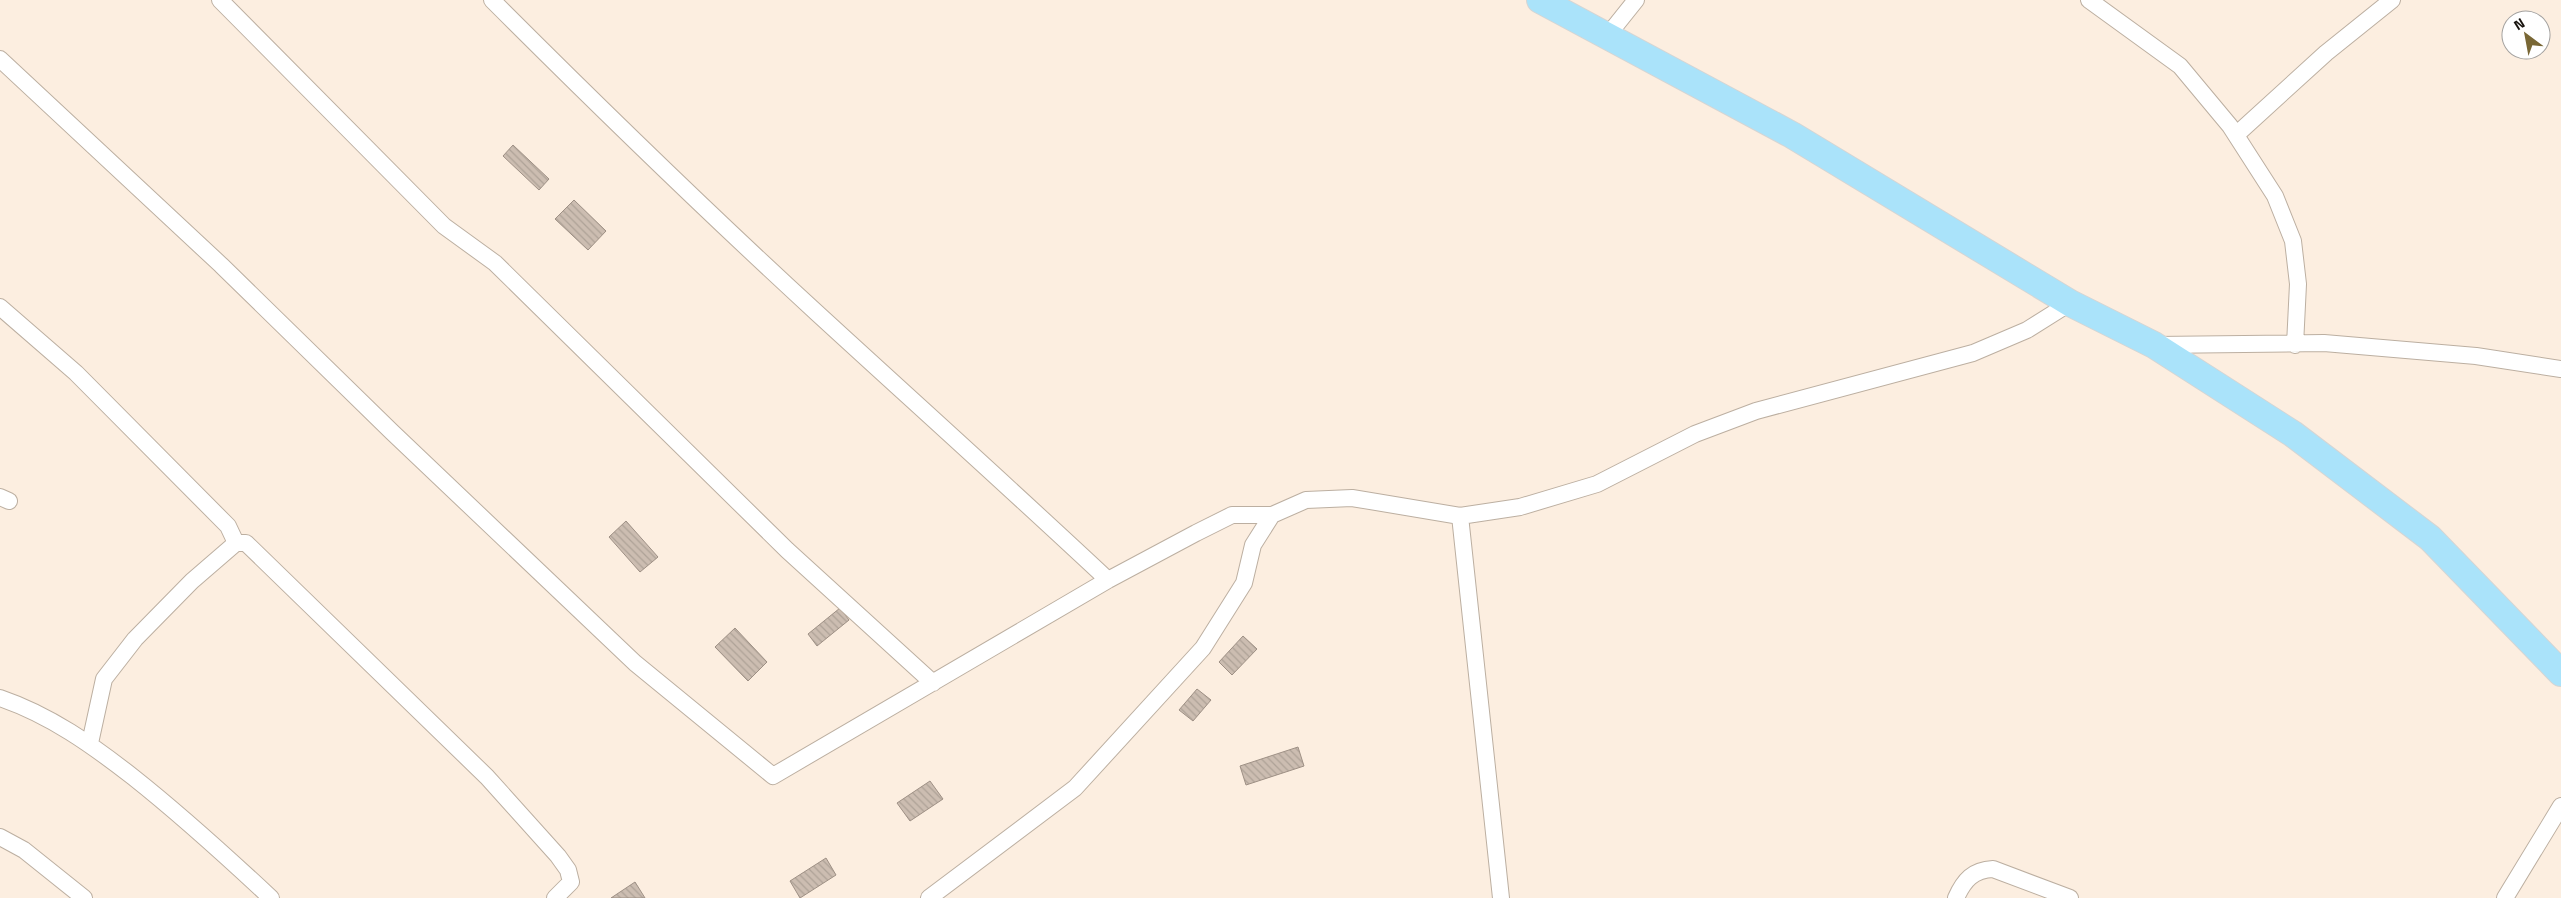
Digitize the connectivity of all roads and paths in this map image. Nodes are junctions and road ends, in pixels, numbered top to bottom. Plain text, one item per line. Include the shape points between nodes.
1 (220, 0) edge
2 (492, 0) edge
3 (1540, 0) edge
4 (1636, 0) edge
5 (2392, 0) edge
6 (2097, 2) edge
7 (1608, 35) junction
8 (0, 60) edge
9 (2236, 134) junction
10 (2070, 303) junction
11 (0, 307) edge
12 (2154, 345) junction
13 (2295, 346) junction
14 (2561, 369) edge
15 (1272, 515) junction
16 (1460, 516) junction
17 (236, 542) junction
18 (1108, 580) junction
19 (2561, 673) edge
20 (933, 682) junction
21 (0, 698) edge
22 (90, 743) junction
23 (2561, 806) edge
24 (0, 837) edge
25 (84, 898) edge
26 (271, 898) edge
27 (555, 898) edge
28 (929, 898) edge
29 (1501, 898) edge
30 (1956, 898) edge
31 (2070, 898) edge
32 (2505, 898) edge

1 - 20 street via 444,226 495,263 787,550
2 - 18 street via 595,103 802,299
3 - 7 main road
4 - 7 street
5 - 9 street via 2326,53
6 - 9 street via 2180,66
7 - 10 main road via 1792,136
8 - 20 street via 221,266 635,663 768,774 779,774
9 - 13 street via 2275,196 2293,241 2298,284
10 - 12 main road
10 - 16 street via 2027,330 1973,353 1756,411 1695,434 1597,484 1520,507
11 - 17 street via 76,373 228,526
12 - 13 street
12 - 19 main road via 2293,434 2430,538
13 - 14 street via 2324,343 2398,348
15 - 16 street via 1306,500 1352,498
15 - 18 street via 1232,515
15 - 28 street via 1253,545 1244,583 1203,648 1074,788
16 - 29 street
17 - 22 street via 134,639 104,679
17 - 27 street via 246,543 354,645 526,820 568,870 571,882
18 - 20 street
21 - 22 street via 29,707
22 - 26 street via 189,822
23 - 32 street
24 - 25 street via 24,850
30 - 31 street via 1967,878 1981,870 1992,869

